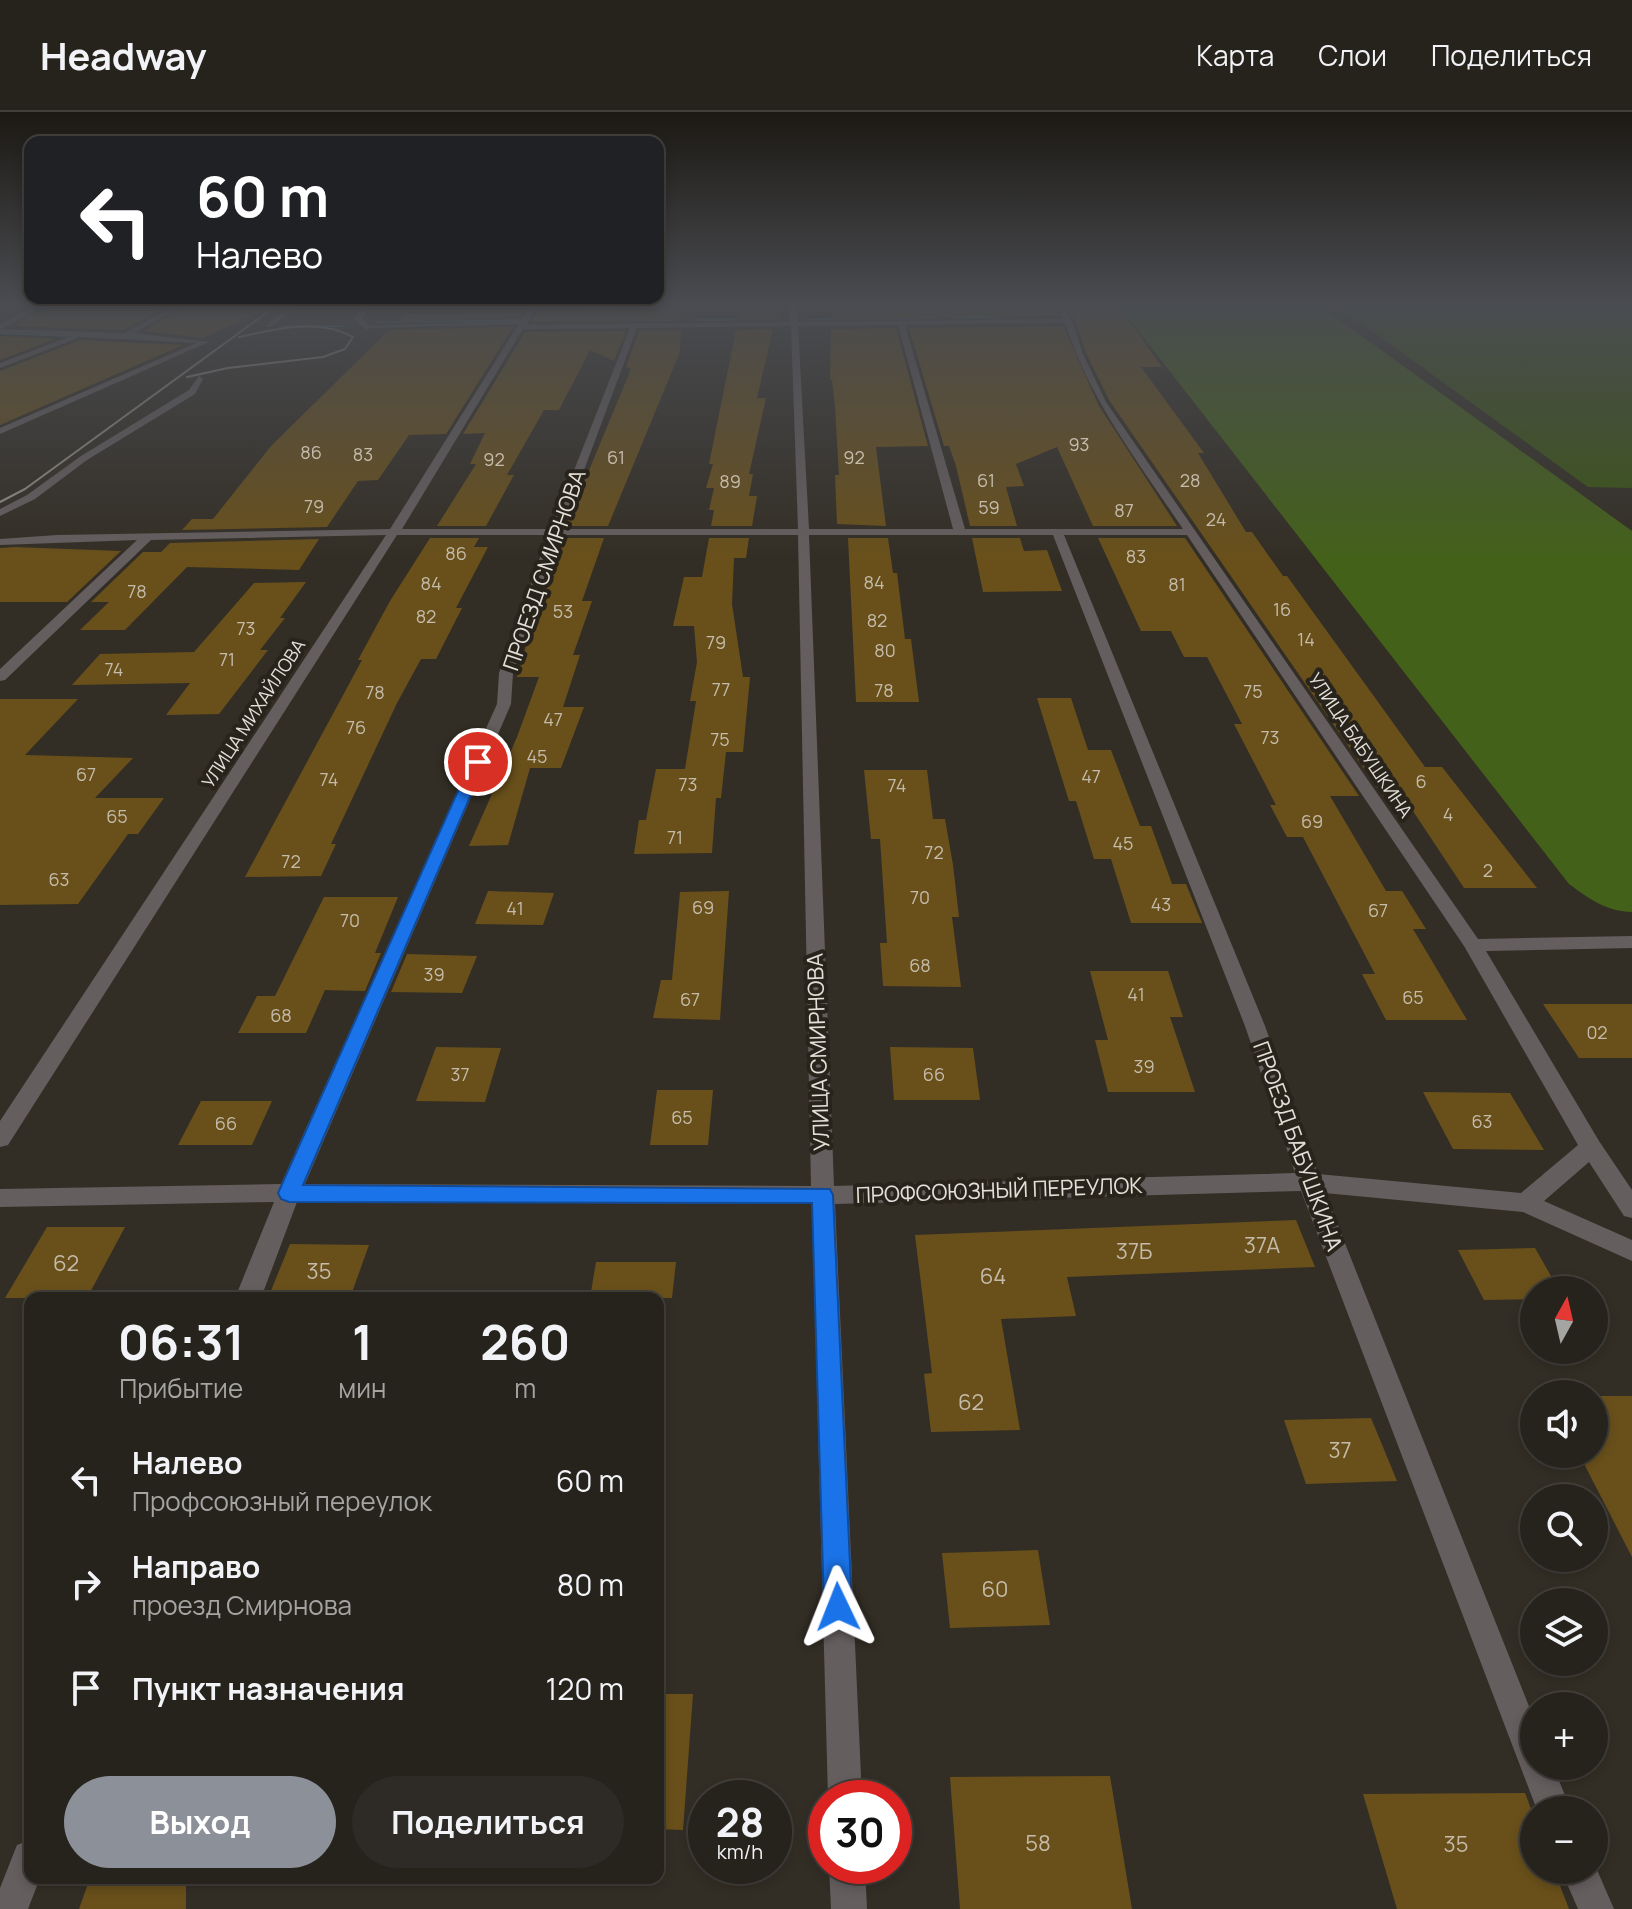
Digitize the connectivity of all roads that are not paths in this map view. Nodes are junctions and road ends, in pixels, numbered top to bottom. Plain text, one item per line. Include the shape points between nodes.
1 (95, 390) edge
2 (193, 390) edge
3 (482, 390) edge
4 (610, 390) edge
5 (798, 390) edge
6 (920, 390) edge
7 (1096, 390) edge
8 (0, 431) edge
9 (0, 513) edge
10 (394, 532) junction
11 (555, 532) junction
12 (802, 532) junction
13 (960, 532) junction
14 (1057, 532) junction
15 (1192, 532) junction
16 (147, 537) junction
17 (0, 542) edge
18 (0, 677) edge
19 (1632, 942) edge
20 (1473, 945) junction
21 (0, 1139) edge
22 (1591, 1147) junction
23 (1309, 1182) junction
24 (289, 1193) junction
25 (823, 1195) junction
26 (0, 1198) edge
27 (1526, 1203) junction
28 (1632, 1209) edge
29 (1632, 1251) edge
30 (250, 1292) edge
31 (1520, 1725) edge
32 (844, 1780) edge
33 (24, 1873) edge
34 (848, 1884) edge
35 (1585, 1884) edge
36 (10, 1909) edge
37 (849, 1909) edge
38 (1596, 1909) edge

1 - 8 street
2 - 9 street
3 - 10 street, УЛИЦА МИХАЙЛОВА
4 - 11 street, ПРОЕЗД СМИРНОВА
5 - 12 street, УЛИЦА СМИРНОВА
6 - 13 street
7 - 15 street, УЛИЦА БАБУШКИНА
10 - 11 street
10 - 16 street
10 - 21 street, УЛИЦА МИХАЙЛОВА
11 - 12 street
11 - 24 street, ПРОЕЗД СМИРНОВА via 506,673 504,704
12 - 13 street
12 - 25 street, УЛИЦА СМИРНОВА
13 - 14 street
14 - 15 street
14 - 23 street, ПРОЕЗД БАБУШКИНА via 1255,1026
15 - 20 street, УЛИЦА БАБУШКИНА
16 - 17 street
16 - 18 street
19 - 20 street
20 - 22 street, УЛИЦА БАБУШКИНА
22 - 27 street
22 - 28 street, УЛИЦА БАБУШКИНА
23 - 25 street, ПРОФСОЮЗНЫЙ ПЕРЕУЛОК
23 - 27 street, ПРОФСОЮЗНЫЙ ПЕРЕУЛОК
23 - 31 street, ПРОЕЗД БАБУШКИНА
24 - 25 street, ПРОФСОЮЗНЫЙ ПЕРЕУЛОК
24 - 26 street, ПРОФСОЮЗНЫЙ ПЕРЕУЛОК
24 - 30 street, ПРОЕЗД СМИРНОВА
25 - 32 street, УЛИЦА СМИРНОВА
27 - 29 street, ПРОФСОЮЗНЫЙ ПЕРЕУЛОК
33 - 36 street
34 - 37 street
35 - 38 street

